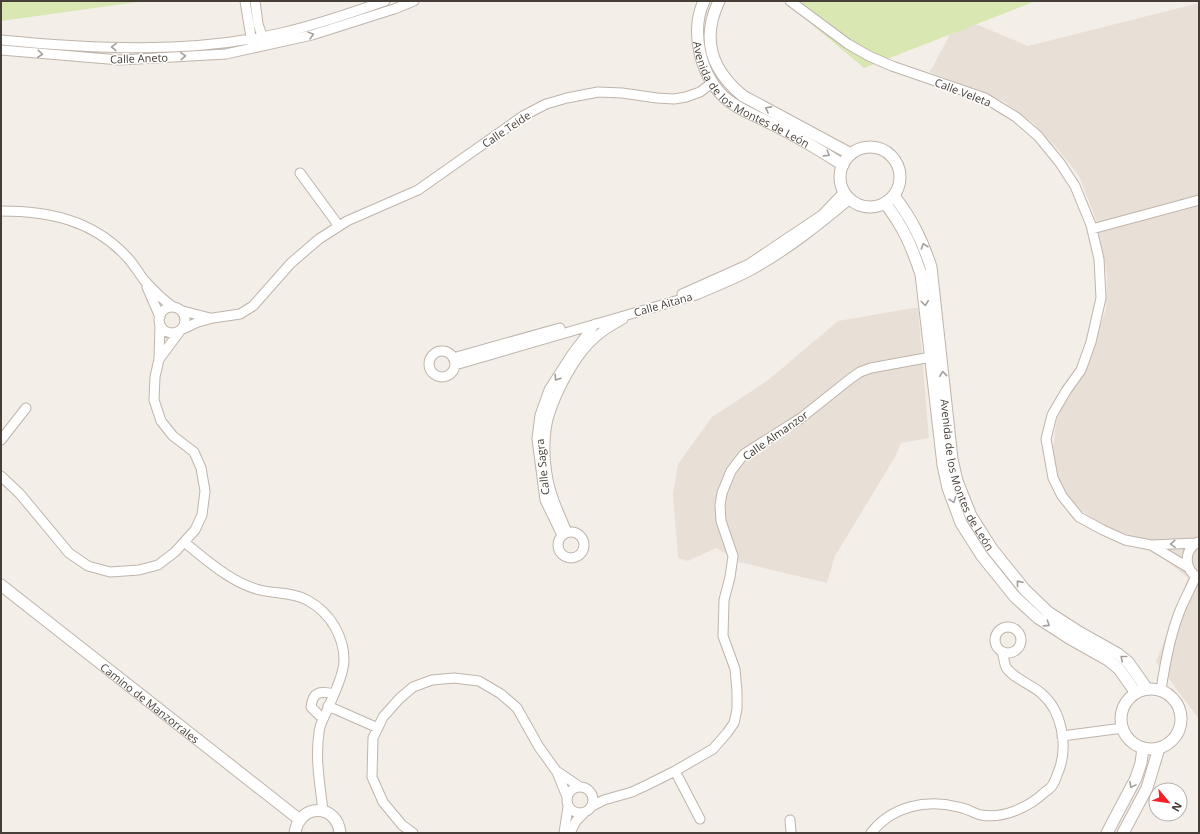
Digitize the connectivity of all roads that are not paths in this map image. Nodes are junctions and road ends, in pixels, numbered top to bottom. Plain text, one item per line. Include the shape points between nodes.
1 (245, 1) edge
2 (254, 1) edge
3 (385, 1) edge
4 (414, 1) edge
5 (704, 1) edge
6 (719, 1) edge
7 (790, 1) edge
8 (251, 38) junction
9 (1, 40) edge
10 (264, 41) junction
11 (252, 48) junction
12 (1, 50) edge
13 (712, 83) junction
14 (851, 154) junction
15 (843, 164) junction
16 (300, 173) dead end
17 (847, 196) junction
18 (894, 196) junction
19 (1199, 200) edge
20 (885, 204) junction
21 (1, 211) edge
22 (339, 226) junction
23 (1092, 229) junction
24 (144, 280) junction
25 (173, 307) junction
26 (183, 312) junction
27 (631, 314) junction
28 (213, 318) junction
29 (598, 320) junction
30 (160, 321) junction
31 (575, 328) junction
32 (182, 330) junction
33 (587, 340) junction
34 (578, 345) junction
35 (931, 357) junction
36 (159, 359) junction
37 (454, 361) dead end
38 (26, 408) dead end
39 (1, 440) edge
40 (1, 476) edge
41 (184, 542) junction
42 (1197, 542) edge
43 (1150, 545) junction
44 (1189, 568) junction
45 (1198, 577) edge
46 (1, 586) edge
47 (1002, 652) dead end
48 (1148, 689) junction
49 (1161, 690) junction
50 (1136, 693) junction
51 (334, 694) junction
52 (328, 706) junction
53 (324, 718) junction
54 (378, 728) junction
55 (1123, 728) junction
56 (1062, 736) junction
57 (1144, 748) junction
58 (1159, 748) junction
59 (675, 771) junction
60 (557, 772) junction
61 (580, 787) junction
62 (590, 791) junction
63 (617, 795) junction
64 (567, 796) junction
65 (592, 806) junction
66 (568, 807) junction
67 (323, 811) junction
68 (584, 813) junction
69 (700, 819) dead end
70 (300, 820) junction
71 (790, 820) dead end
72 (295, 833) edge
73 (340, 833) edge
74 (413, 833) edge
75 (564, 833) edge
76 (570, 833) edge
77 (791, 833) edge
78 (871, 833) edge
79 (1107, 833) edge
80 (1123, 833) edge

1 - 8 street
2 - 10 street
3 - 10 street, Calle Aneto via 281,33
10 -> 4 street, Calle Aneto via 312,36
5 - 13 street, Avenida de los Montes de León via 698,31 700,50
14 -> 6 street, Avenida de los Montes de León via 743,96 731,86 713,57 710,42 710,29
7 - 23 street, Calle Veleta via 848,44 869,56 985,98 1016,117 1038,136 1060,162 1075,186
8 -> 9 street, Calle Aneto via 210,45 146,48 59,46
8 - 10 street, Calle Aneto
8 - 11 street
10 - 11 street, Calle Aneto
12 -> 11 street, Calle Aneto via 120,60 226,54
13 -> 15 street, Avenida de los Montes de León via 725,97 740,107
13 - 22 street, Calle Teide via 700,92 674,99 598,92 546,104 523,116 418,190
14 - 15 street
14 - 18 street via 869,147 879,148 888,153 899,168 900,183
15 - 17 street via 841,178
16 - 22 street
17 - 20 street via 858,205 867,207
17 - 27 street, Calle Aitana via 821,224 755,268 696,295
17 - 29 street, Calle Aitana via 749,264 684,293
18 - 20 street
48 -> 18 street, Avenida de los Montes de León via 1128,662 1048,612 1025,590 992,549 971,516 952,459 931,267 918,233
19 - 23 street
20 -> 35 street, Avenida de los Montes de León via 900,222 912,246 921,274
21 - 24 street via 48,214 81,223 106,238 126,256
22 - 28 street, Calle Teide via 291,263 254,306 240,314
23 - 43 street, Calle Veleta via 1099,259 1101,298 1091,342 1081,370 1052,415 1046,439 1053,478 1062,496 1079,517 1126,540
24 - 25 street
24 - 30 street
25 - 26 street
25 - 30 street via 165,310
26 - 28 street, Calle Teide
26 - 32 street via 186,320
27 - 29 street, Calle Aitana
27 - 33 street, Calle Sagra
28 - 32 street, Calle Teide
29 - 31 street, Calle Aitana
29 - 33 street, Calle Sagra
30 - 32 street via 165,332 173,334
30 - 36 street
31 - 33 street via 584,332
31 - 34 street
31 - 37 street, Calle Aitana
32 - 36 street
33 - 34 street, Calle Sagra
34 -> 33 street, Calle Sagra via 549,390 540,415 537,440 545,500 564,533 547,474 548,420 559,390
35 -> 50 street, Avenida de los Montes de León via 943,465 948,488 961,523 982,556 1015,597 1038,618 1119,668
35 - 59 street, Calle Almanzor via 860,372 801,418 744,454 731,470 722,492 720,506 721,521 732,556 724,600 723,636 735,669 737,709 734,722 713,749
36 - 41 street via 154,400 161,421 173,436 194,452 201,468 205,492 202,515 195,530
38 - 39 street
40 - 41 street via 20,494 69,553 88,566 110,572 158,566
41 - 51 street via 240,582 259,590 293,594 324,611 340,637 345,661 342,677
42 -> 43 street, Calle Veleta
42 - 44 street via 1188,551
43 - 44 street, Calle Veleta
44 - 45 street, Calle Veleta
45 - 49 street via 1181,609 1172,634
46 - 70 street, Camino de Manzorrales
47 - 56 street via 1006,667 1014,676 1043,694 1054,709
48 - 49 street
48 - 50 street
49 - 58 street via 1176,702 1181,720 1180,729 1175,737
50 - 55 street via 1128,699 1123,708
51 - 52 street
51 - 53 street via 324,692 314,696 311,707
52 - 53 street
52 - 54 street
53 - 67 street via 319,731 316,758
54 - 60 street via 383,717 413,687 432,680 454,678 479,681 501,694 517,708 539,747
54 - 74 street via 373,738 372,777 383,802 402,825
55 - 56 street
55 - 57 street via 1131,740
56 - 78 street via 1061,765 1053,784 1037,799 1017,810 999,815 982,815 959,807 927,803 904,808 879,823
57 - 58 street
57 -> 79 street via 1136,778
58 - 80 street via 1147,788
59 - 63 street, Calle Almanzor via 632,792
59 - 69 street
60 - 61 street
60 - 64 street
61 - 62 street
61 - 64 street via 572,789
62 - 63 street, Calle Almanzor
62 - 65 street via 593,798
63 - 65 street, Calle Almanzor
64 - 66 street
65 - 68 street
66 - 68 street via 575,812
66 - 75 street
67 - 70 street via 310,812
67 - 73 street via 335,818
68 - 76 street
70 - 72 street
71 - 77 street

